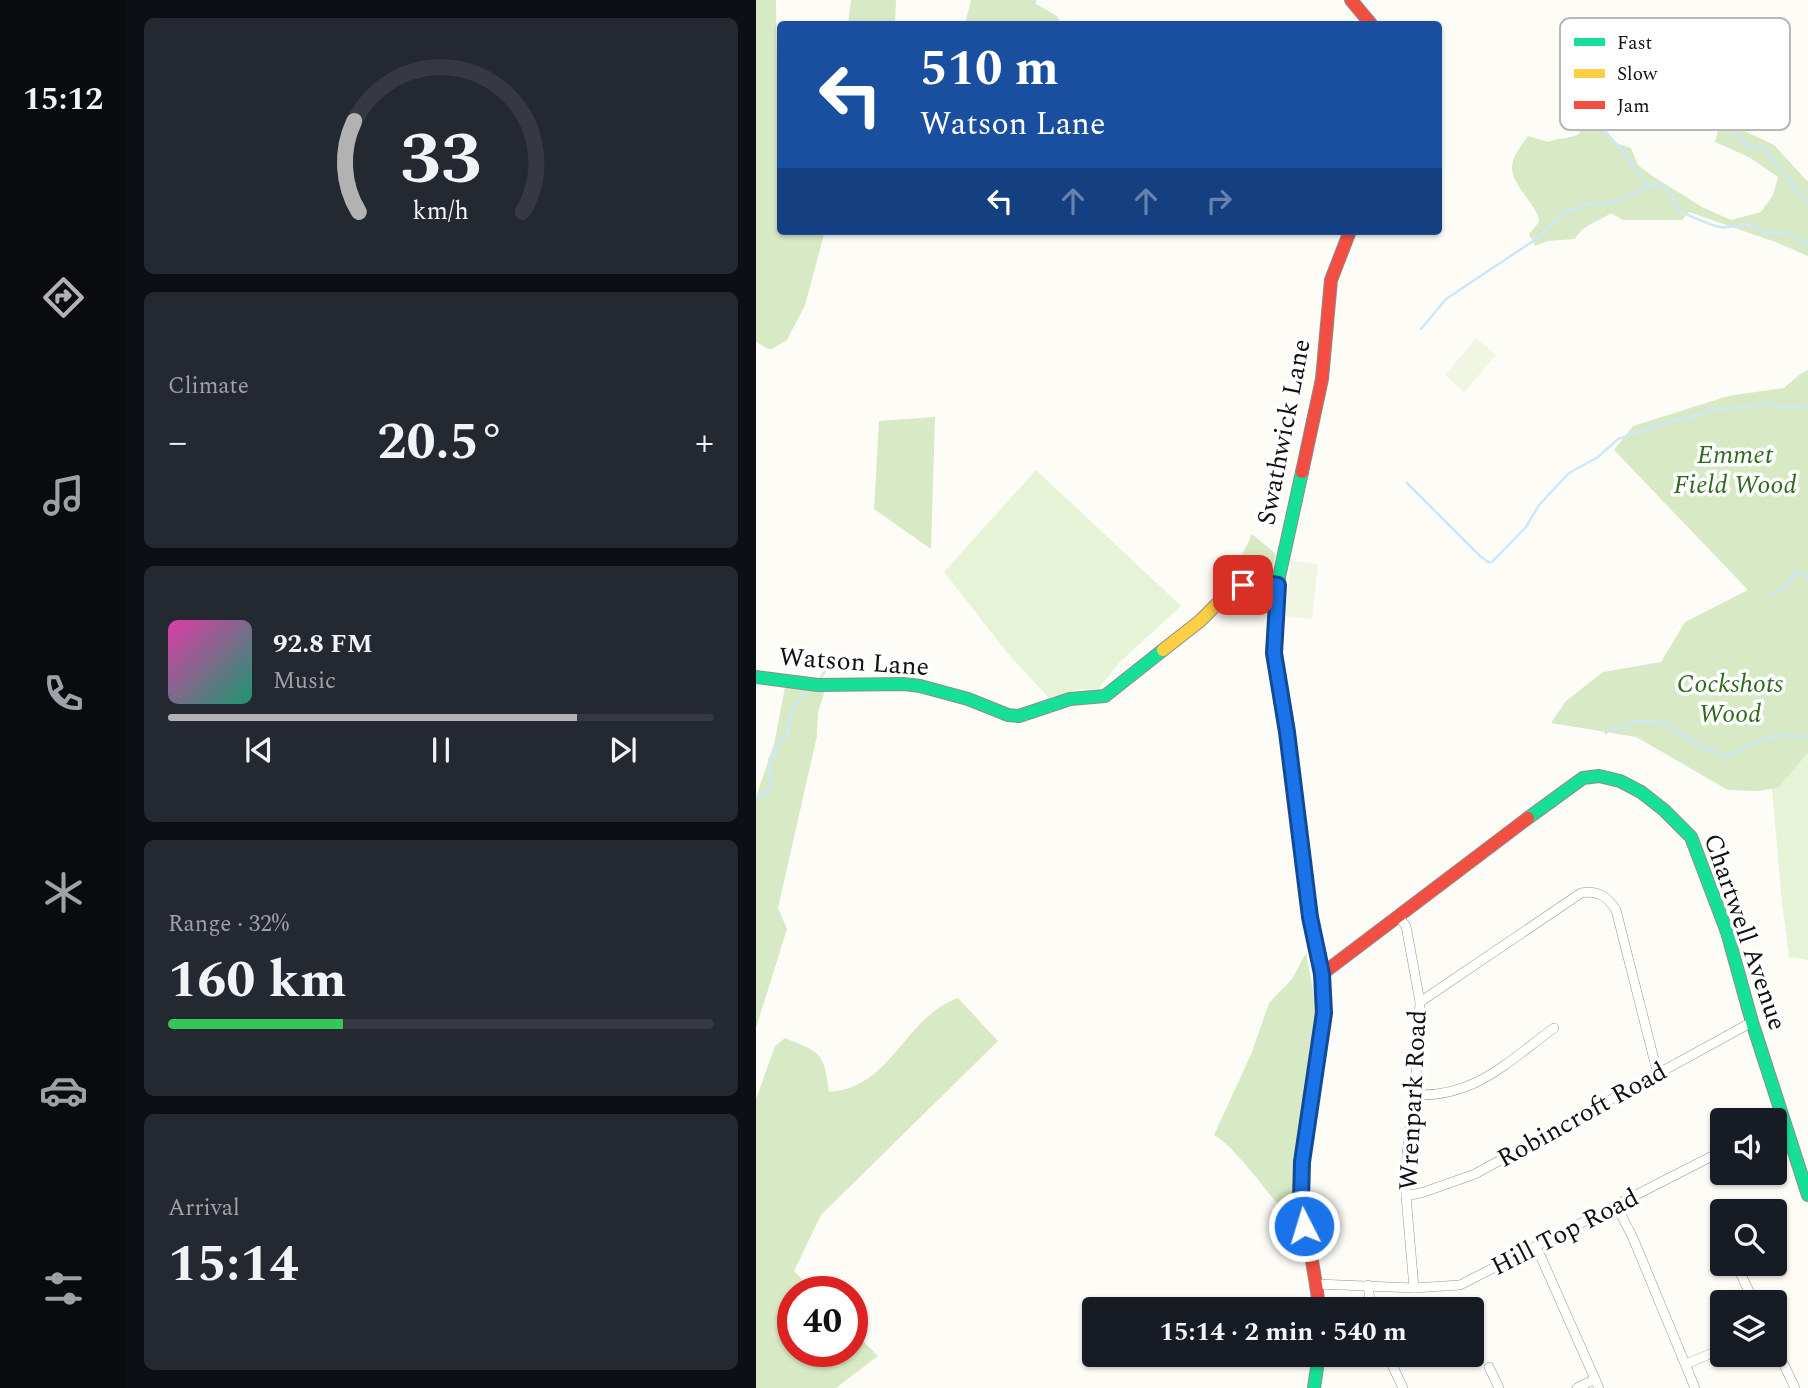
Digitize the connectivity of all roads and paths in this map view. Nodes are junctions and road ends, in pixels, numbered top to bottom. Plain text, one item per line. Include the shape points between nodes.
1 (1351, 0) edge
2 (1368, 21) edge
3 (1348, 235) edge
4 (1278, 585) junction
5 (756, 677) edge
6 (1398, 916) junction
7 (1322, 974) junction
8 (1420, 1002) junction
9 (1752, 1022) junction
10 (1554, 1028) dead end
11 (1658, 1075) junction
12 (1415, 1095) junction
13 (1775, 1108) edge
14 (1787, 1142) edge
15 (1710, 1157) edge
16 (1808, 1195) edge
17 (1406, 1196) junction
18 (1616, 1205) junction
19 (1536, 1246) junction
20 (1317, 1284) junction
21 (1368, 1285) junction
22 (1413, 1288) junction
23 (1318, 1297) edge
24 (1370, 1297) edge
25 (1710, 1354) edge
26 (1686, 1364) junction
27 (1317, 1367) edge
28 (1393, 1367) edge
29 (1489, 1367) dead end
30 (1785, 1367) edge
31 (1597, 1384) edge
32 (1314, 1388) edge
33 (1402, 1388) edge
34 (1499, 1388) edge
35 (1577, 1388) edge
36 (1695, 1388) edge
37 (1795, 1388) edge

1 - 2 street
3 - 4 street, Swathwick Lane via 1331,280 1322,379
4 - 5 street, Watson Lane via 1254,581 1225,596 1105,696 1070,699 1019,716 920,686 818,685
4 - 7 street, Swathwick Lane via 1274,653
6 - 7 street, Chartwell Avenue
6 - 8 street, Wrenpark Road via 1406,926
6 - 9 street, Chartwell Avenue via 1583,778 1620,781 1664,810 1691,837 1727,932
7 - 20 street, Swathwick Lane via 1324,1013 1302,1162 1301,1200
8 - 11 street via 1581,893 1592,891 1609,899 1615,910
8 - 12 street, Wrenpark Road
9 - 11 street, Robincroft Road
9 - 13 street, Chartwell Avenue
10 - 12 street via 1478,1083 1439,1096
11 - 17 street, Robincroft Road via 1475,1174
12 - 17 street, Wrenpark Road
14 - 16 street, Chartwell Avenue
15 - 18 street, Hill Top Road
17 - 22 street, Wrenpark Road
18 - 19 street, Hill Top Road
18 - 26 street
19 - 22 street, Hill Top Road via 1460,1285
19 - 31 street
20 - 21 street, Hill Top Road
20 - 23 street, Swathwick Lane
21 - 22 street, Hill Top Road
21 - 24 street
25 - 26 street
26 - 36 street
27 - 32 street
28 - 33 street
29 - 34 street
30 - 37 street
31 - 35 street

